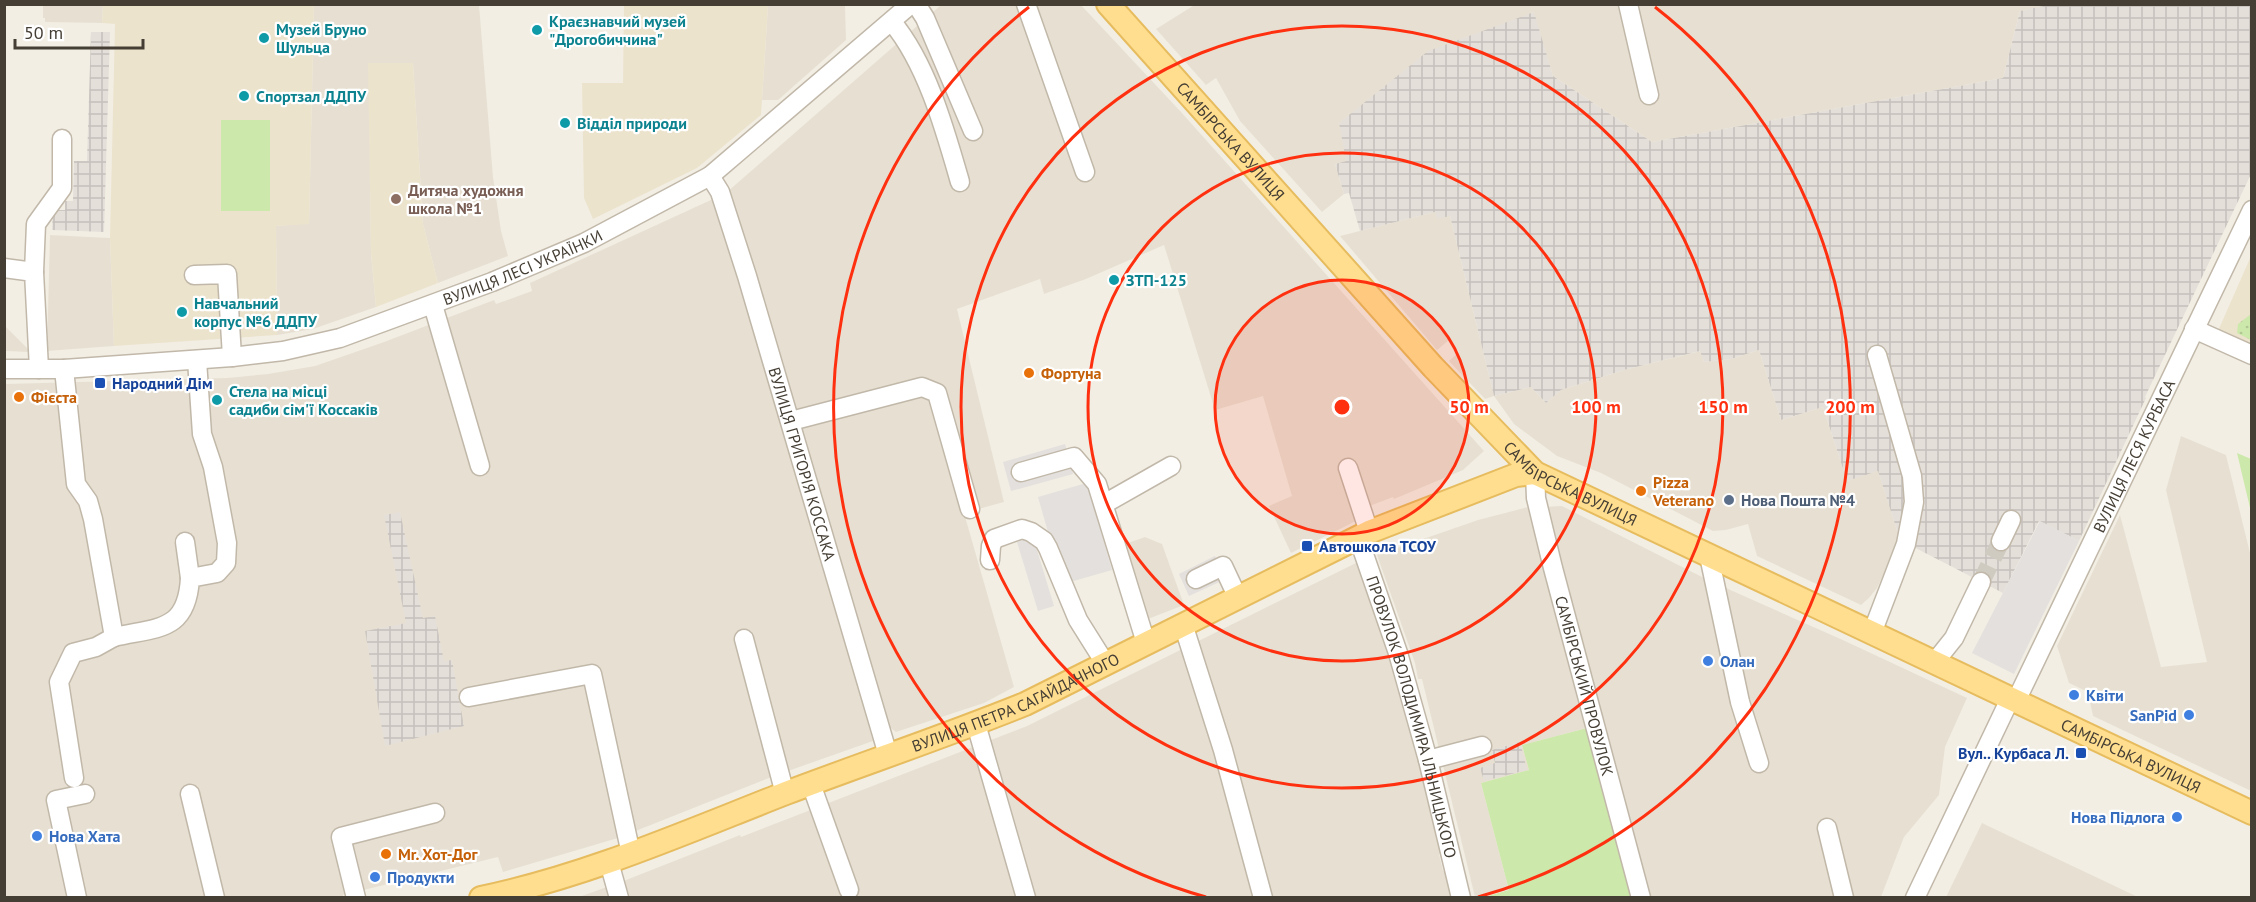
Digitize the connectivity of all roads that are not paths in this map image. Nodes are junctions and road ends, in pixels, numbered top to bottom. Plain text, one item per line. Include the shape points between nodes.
1 (911, 4) edge
2 (916, 4) edge
3 (1026, 4) edge
4 (1108, 4) edge
5 (1628, 4) edge
6 (892, 22) junction
7 (1649, 94) dead end
8 (973, 131) dead end
9 (62, 139) dead end
10 (1085, 172) dead end
11 (710, 176) junction
12 (960, 182) dead end
13 (2252, 210) edge
14 (4, 268) edge
15 (34, 272) junction
16 (194, 274) dead end
17 (433, 305) junction
18 (2194, 329) junction
19 (1877, 355) dead end
20 (2252, 355) edge
21 (232, 357) junction
22 (197, 360) junction
23 (4, 369) edge
24 (39, 369) junction
25 (64, 369) junction
26 (791, 422) junction
27 (480, 466) dead end
28 (1172, 466) dead end
29 (1348, 468) dead end
30 (1021, 472) dead end
31 (1535, 473) junction
32 (1104, 504) junction
33 (970, 509) dead end
34 (2011, 520) dead end
35 (1364, 534) junction
36 (2001, 541) tunnel mouth
37 (185, 542) dead end
38 (1709, 555) junction
39 (990, 560) dead end
40 (190, 578) junction
41 (1196, 579) dead end
42 (1981, 582) tunnel mouth
43 (1238, 598) junction
44 (1184, 624) junction
45 (1872, 633) junction
46 (114, 637) junction
47 (744, 639) dead end
48 (1146, 643) junction
49 (1105, 663) junction
50 (1934, 663) junction
51 (468, 697) dead end
52 (2013, 700) junction
53 (976, 724) junction
54 (1482, 746) dead end
55 (888, 755) junction
56 (1428, 760) junction
57 (1759, 763) dead end
58 (74, 777) dead end
59 (811, 784) junction
60 (85, 794) dead end
61 (190, 794) dead end
62 (784, 794) junction
63 (435, 813) dead end
64 (2252, 813) edge
65 (1827, 828) dead end
66 (631, 854) junction
67 (609, 862) junction
68 (849, 890) dead end
69 (77, 897) edge
70 (214, 897) edge
71 (356, 897) edge
72 (481, 897) edge
73 (619, 897) edge
74 (1026, 897) edge
75 (1263, 897) edge
76 (1461, 897) edge
77 (1641, 897) edge
78 (1844, 897) edge
79 (1916, 897) edge

1 - 6 street, ВУЛИЦЯ ЛЕСІ УКРАЇНКИ
2 - 8 street
3 - 10 street
4 - 31 main road, САМБІРСЬКА ВУЛИЦЯ via 1433,367
5 - 7 street
6 - 11 street, ВУЛИЦЯ ЛЕСІ УКРАЇНКИ
6 - 12 street via 904,37 939,111
9 - 15 street via 62,188 36,224
11 - 17 street, ВУЛИЦЯ ЛЕСІ УКРАЇНКИ via 584,243
11 - 26 street, ВУЛИЦЯ ГРИГОРІЯ КОССАКА via 720,192
13 - 18 street, ВУЛИЦЯ ЛЕСЯ КУРБАСА
14 - 15 street
15 - 24 street
16 - 21 street via 227,274
17 - 21 street, ВУЛИЦЯ ЛЕСІ УКРАЇНКИ via 315,345
17 - 27 street
18 - 20 street
18 - 52 street, ВУЛИЦЯ ЛЕСЯ КУРБАСА
19 - 45 street via 1912,476 1914,502 1906,544
21 - 22 street, ВУЛИЦЯ ЛЕСІ УКРАЇНКИ
22 - 25 street, ВУЛИЦЯ ЛЕСІ УКРАЇНКИ
22 - 40 street via 202,434 213,467 227,543 226,563 217,573
23 - 24 street, ВУЛИЦЯ ЛЕСІ УКРАЇНКИ
24 - 25 street, ВУЛИЦЯ ЛЕСІ УКРАЇНКИ
25 - 46 street via 76,484 88,501 93,519
26 - 33 street via 922,387 937,393
26 - 55 street, ВУЛИЦЯ ГРИГОРІЯ КОССАКА
28 - 32 street
29 - 35 street, ПРОВУЛОК ВОЛОДИМИРА ІЛЬНИЦЬКОГО
30 - 32 street via 1074,457 1097,484
31 - 35 main road, ВУЛИЦЯ ПЕТРА САГАЙДАЧНОГО via 1516,475
31 - 38 main road, САМБІРСЬКА ВУЛИЦЯ
31 - 77 street, САМБІРСЬКИЙ ПРОВУЛОК via 1536,498 1550,556
32 - 48 street
34 - 36 street
35 - 43 main road, ВУЛИЦЯ ПЕТРА САГАЙДАЧНОГО
35 - 56 street, ПРОВУЛОК ВОЛОДИМИРА ІЛЬНИЦЬКОГО
37 - 40 street
38 - 45 main road, САМБІРСЬКА ВУЛИЦЯ
38 - 57 street via 1740,702
39 - 49 street via 994,539 1022,530 1038,536 1048,548 1078,620
40 - 46 street via 189,599 171,624
41 - 43 street via 1223,566
42 - 50 street via 1954,638
43 - 44 main road, ВУЛИЦЯ ПЕТРА САГАЙДАЧНОГО
44 - 48 main road, ВУЛИЦЯ ПЕТРА САГАЙДАЧНОГО
44 - 75 street
45 - 50 main road, САМБІРСЬКА ВУЛИЦЯ
46 - 58 street via 73,653 59,682
47 - 62 street
48 - 49 main road, ВУЛИЦЯ ПЕТРА САГАЙДАЧНОГО
49 - 53 main road, ВУЛИЦЯ ПЕТРА САГАЙДАЧНОГО
50 - 52 main road, САМБІРСЬКА ВУЛИЦЯ
51 - 66 street via 592,675
52 - 64 main road, САМБІРСЬКА ВУЛИЦЯ
52 - 79 street
53 - 55 main road, ВУЛИЦЯ ПЕТРА САГАЙДАЧНОГО
53 - 74 street
54 - 56 street
55 - 59 main road, ВУЛИЦЯ ПЕТРА САГАЙДАЧНОГО
56 - 76 street, ПРОВУЛОК ВОЛОДИМИРА ІЛЬНИЦЬКОГО
59 - 62 main road, ВУЛИЦЯ ПЕТРА САГАЙДАЧНОГО
59 - 68 street
60 - 69 street via 56,800
61 - 70 street
62 - 66 main road, ВУЛИЦЯ ПЕТРА САГАЙДАЧНОГО
63 - 71 street via 341,837
65 - 78 street
66 - 67 main road, ВУЛИЦЯ ПЕТРА САГАЙДАЧНОГО
67 - 72 main road, ВУЛИЦЯ ПЕТРА САГАЙДАЧНОГО
67 - 73 street

